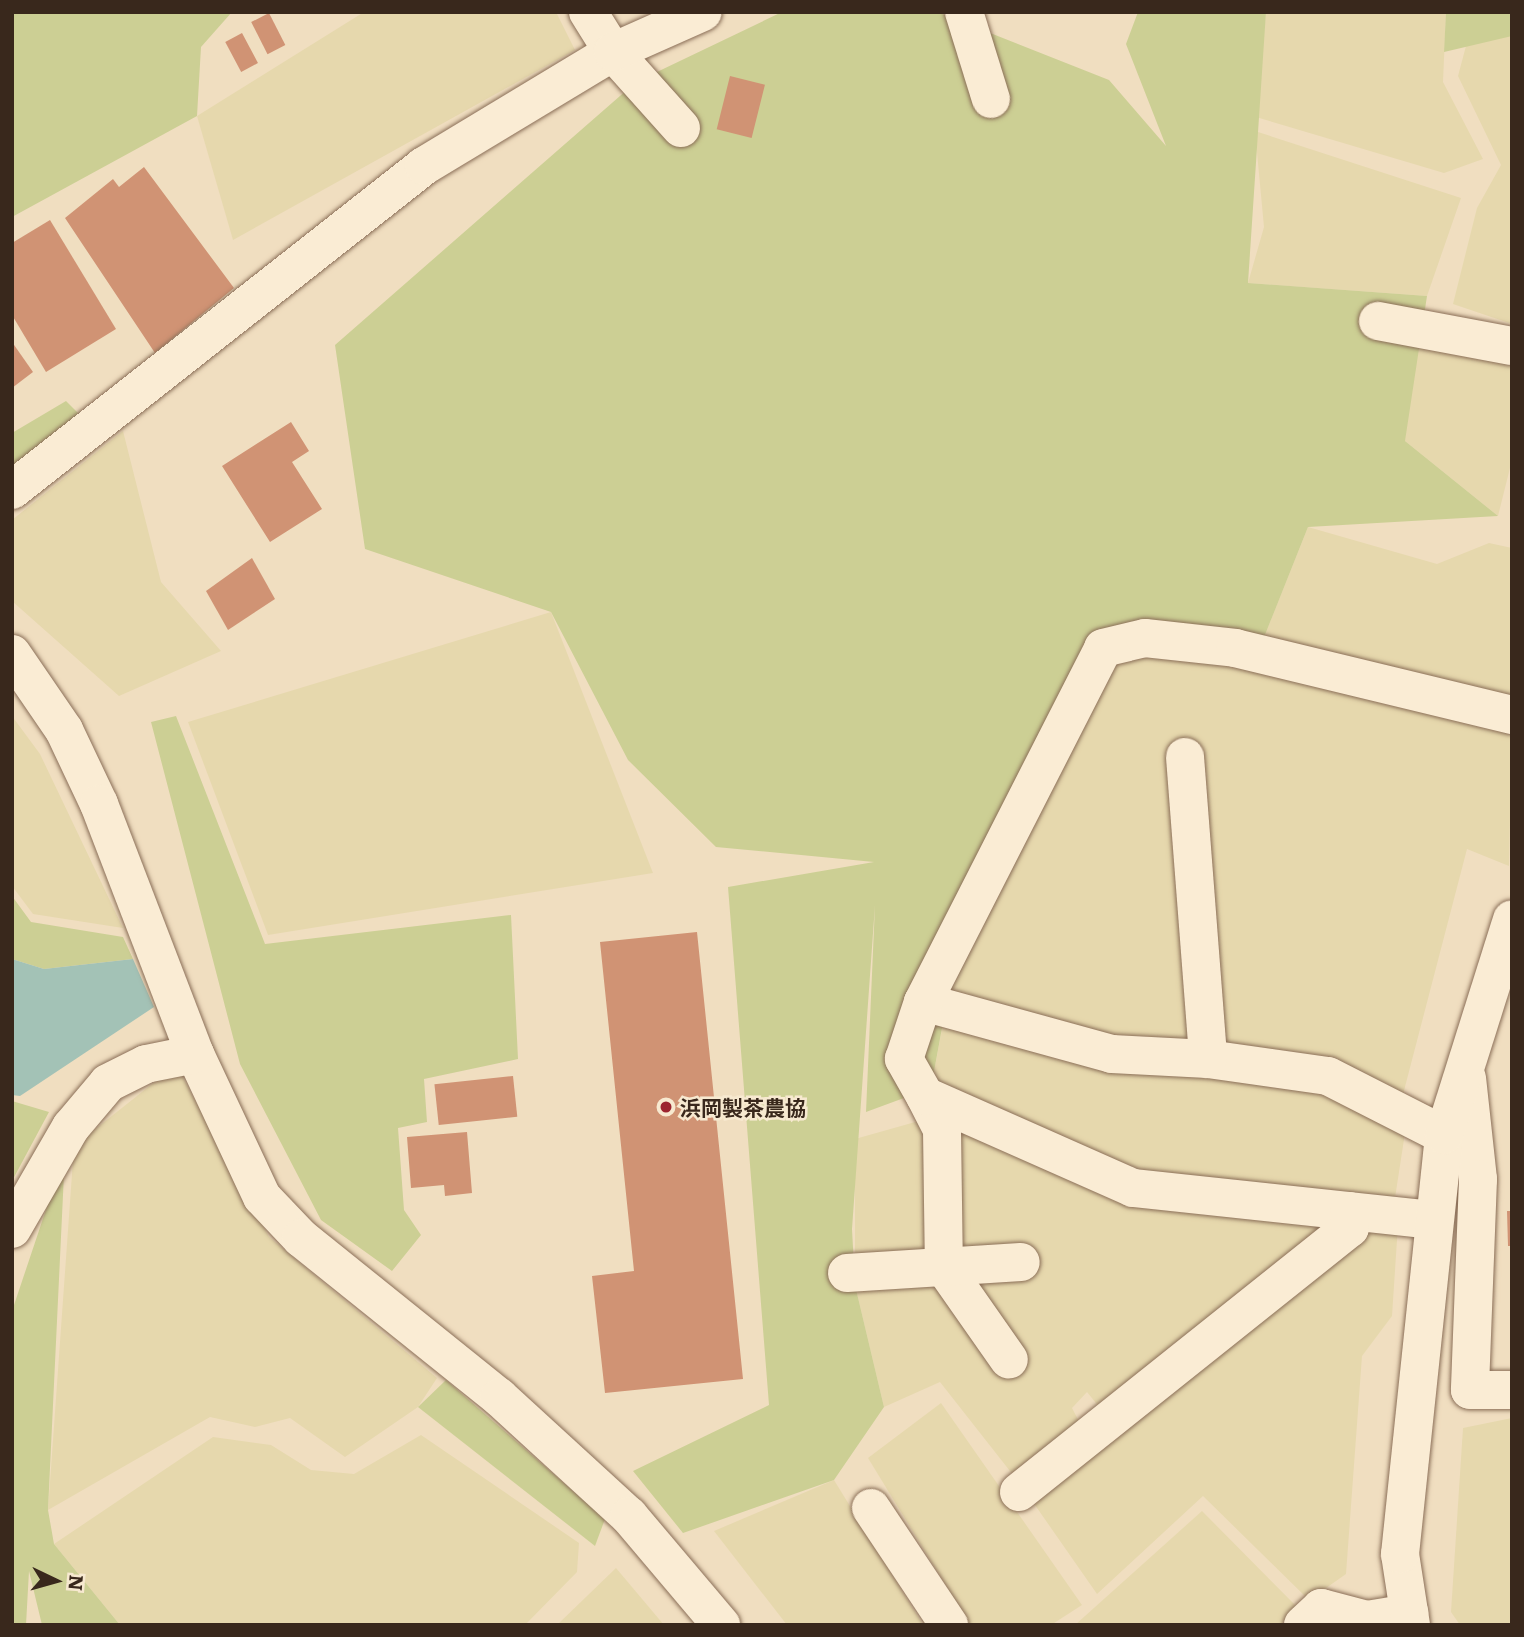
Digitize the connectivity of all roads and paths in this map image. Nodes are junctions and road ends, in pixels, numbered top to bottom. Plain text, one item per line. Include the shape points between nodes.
1 (588, 12) edge
2 (703, 12) edge
3 (964, 12) edge
4 (613, 52) junction
5 (991, 99) dead end
6 (681, 128) dead end
7 (1378, 321) dead end
8 (1512, 346) edge
9 (12, 490) edge
10 (12, 654) edge
11 (1512, 715) edge
12 (1185, 757) dead end
13 (1512, 919) edge
14 (923, 1002) junction
15 (195, 1054) junction
16 (1465, 1055) junction
17 (1208, 1059) junction
18 (926, 1096) junction
19 (1444, 1135) junction
20 (1349, 1211) junction
21 (1434, 1220) junction
22 (12, 1229) edge
23 (1021, 1262) dead end
24 (944, 1267) junction
25 (847, 1273) dead end
26 (1009, 1360) dead end
27 (1512, 1390) edge
28 (1019, 1492) dead end
29 (871, 1508) dead end
30 (1410, 1619) edge
31 (721, 1625) edge
32 (949, 1625) edge
33 (1303, 1625) edge

1 - 4 street
2 - 4 street
3 - 5 street
4 - 6 street
4 - 9 street via 424,166
7 - 8 street
10 - 15 street via 64,730 99,804
11 - 14 street via 1235,648 1145,638 1103,648
12 - 17 street
13 - 16 street
14 - 17 street via 1112,1054
14 - 18 street via 904,1059
15 - 22 street via 146,1064 108,1083 71,1127
15 - 31 street via 262,1197 301,1238 499,1397 629,1516
16 - 19 street
16 - 27 street via 1478,1179 1470,1390
17 - 19 street via 1328,1076
18 - 20 street via 1133,1188
18 - 24 street via 942,1130
19 - 21 street
20 - 21 street
20 - 28 street via 1350,1228
21 - 30 street via 1399,1554
23 - 24 street
24 - 25 street
24 - 26 street
29 - 32 street
30 - 33 street via 1367,1620 1321,1608

